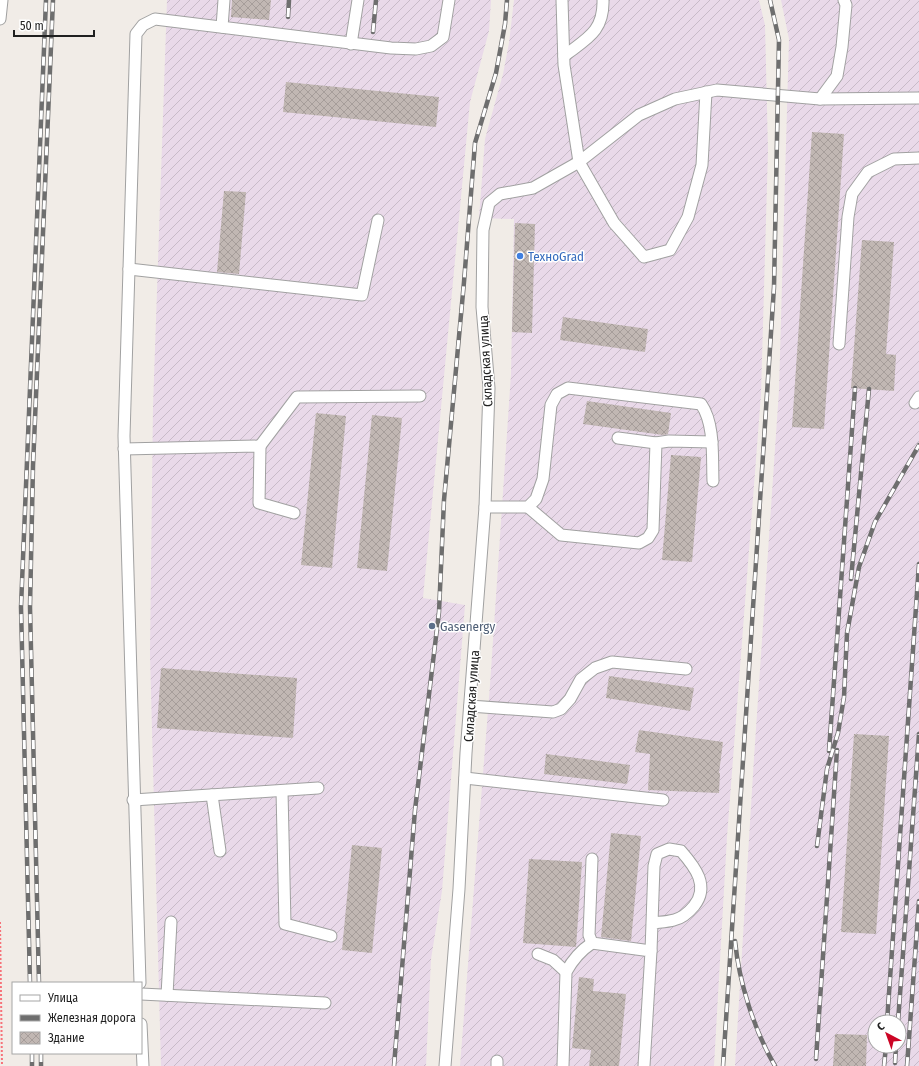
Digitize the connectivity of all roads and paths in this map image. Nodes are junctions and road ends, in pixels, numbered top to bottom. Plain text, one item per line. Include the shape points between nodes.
1 (2, 0) edge
2 (224, 0) edge
3 (358, 0) edge
4 (449, 0) edge
5 (562, 0) edge
6 (603, 0) edge
7 (844, 0) edge
8 (0, 19) edge
9 (222, 27) junction
10 (351, 44) junction
11 (564, 56) junction
12 (706, 92) junction
13 (919, 98) edge
14 (820, 99) junction
15 (919, 158) edge
16 (579, 162) junction
17 (378, 220) dead end
18 (129, 269) junction
19 (840, 344) dead end
20 (420, 396) dead end
21 (618, 438) dead end
22 (712, 442) junction
23 (656, 443) junction
24 (260, 446) junction
25 (124, 449) junction
26 (713, 480) dead end
27 (485, 507) junction
28 (528, 507) junction
29 (294, 513) dead end
30 (686, 670) dead end
31 (470, 706) junction
32 (465, 778) junction
33 (318, 788) dead end
34 (282, 790) junction
35 (212, 795) junction
36 (133, 800) junction
37 (663, 800) dead end
38 (220, 851) dead end
39 (592, 859) dead end
40 (0, 922) edge
41 (172, 922) dead end
42 (652, 923) junction
43 (331, 936) dead end
44 (592, 943) junction
45 (651, 951) junction
46 (538, 954) dead end
47 (566, 972) junction
48 (140, 982) edge
49 (142, 994) edge
50 (167, 995) junction
51 (325, 1003) dead end
52 (142, 1045) edge
53 (2, 1066) edge
54 (143, 1066) edge
55 (445, 1066) edge
56 (563, 1066) edge
57 (644, 1066) edge

1 - 8 street
2 - 9 street
3 - 10 street
4 - 10 street via 443,37 431,46 416,49
5 - 11 street
6 - 11 street via 603,10 595,33
7 - 14 street via 846,5 837,76
9 - 10 street
9 - 18 street via 155,19 143,25 136,34
11 - 16 street
12 - 14 street, Складская улица via 717,90
12 - 16 street, Складская улица via 674,99 639,115
12 - 16 street via 702,165 688,217 670,250 644,257 614,223
13 - 14 street, Складская улица
15 - 19 street via 894,159 868,172 852,194 848,217
16 - 27 street, Складская улица via 533,188 500,194 489,204 483,230 482,307 489,388
17 - 18 street via 362,295
18 - 25 street
20 - 24 street via 296,397
21 - 23 street
22 - 23 street
22 - 26 street
22 - 28 street via 706,412 701,404 568,388 557,394 551,405 543,479 536,499
23 - 28 street via 653,530 648,538 639,543 561,535
24 - 25 street
24 - 29 street via 259,503
25 - 36 street
27 - 28 street
27 - 31 street, Складская улица
30 - 31 street via 612,662 594,668 581,679 570,699 561,709 553,712
31 - 32 street, Складская улица
32 - 37 street
32 - 55 street, Складская улица
33 - 34 street
34 - 35 street
34 - 43 street via 286,924
35 - 36 street
35 - 38 street
36 - 48 street
39 - 44 street via 589,935
40 - 53 path
41 - 50 street
42 - 42 street via 654,866 657,854 669,849 681,851 694,865 702,885 699,900 688,914 682,917
42 - 45 street
44 - 45 street
44 - 47 street via 580,951
45 - 57 street
46 - 47 street via 553,960
47 - 56 street
49 - 50 street
50 - 51 street
52 - 54 street

